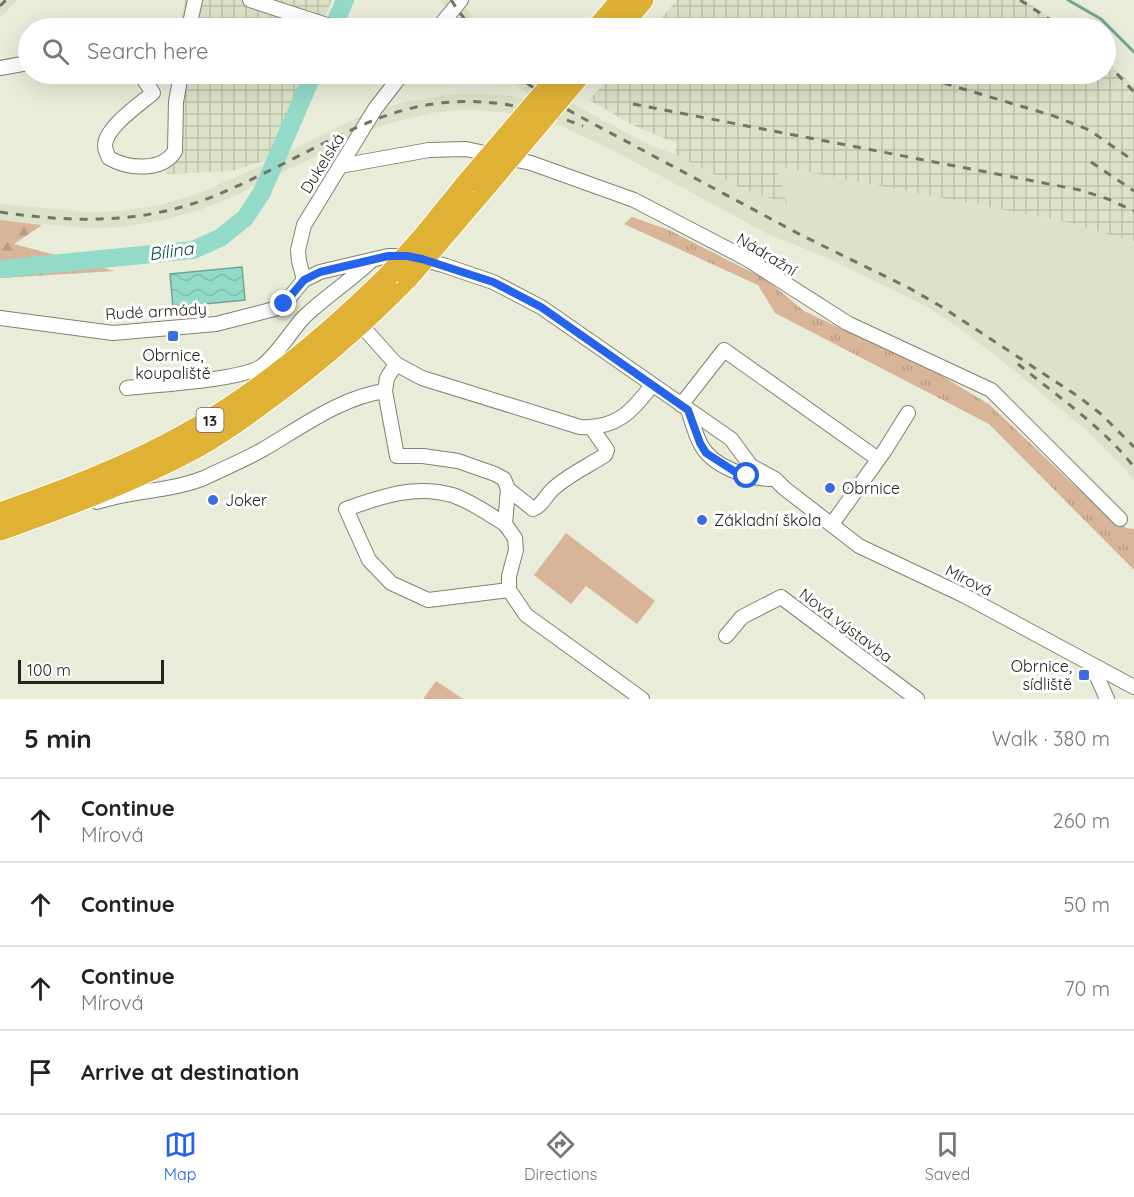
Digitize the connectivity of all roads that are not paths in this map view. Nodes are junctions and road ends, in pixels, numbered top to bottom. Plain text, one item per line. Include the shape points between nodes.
1 (195, 0) edge
2 (250, 0) edge
3 (461, 0) edge
4 (621, 0) edge
5 (643, 0) edge
6 (191, 18) edge
7 (302, 18) edge
8 (446, 18) edge
9 (606, 18) edge
10 (628, 18) edge
11 (18, 65) edge
12 (0, 68) edge
13 (147, 84) edge
14 (179, 84) edge
15 (394, 84) edge
16 (552, 84) edge
17 (572, 84) edge
18 (153, 93) junction
19 (176, 102) junction
20 (340, 166) junction
21 (474, 187) junction
22 (434, 249) junction
23 (373, 259) junction
24 (398, 277) junction
25 (304, 280) junction
26 (0, 318) edge
27 (361, 325) junction
28 (396, 364) junction
29 (652, 385) junction
30 (127, 388) dead end
31 (385, 391) junction
32 (684, 408) junction
33 (908, 413) dead end
34 (591, 428) junction
35 (878, 459) junction
36 (766, 476) junction
37 (508, 489) junction
38 (0, 513) edge
39 (37, 517) junction
40 (1120, 519) dead end
41 (505, 524) junction
42 (832, 524) junction
43 (0, 530) edge
44 (509, 590) junction
45 (726, 636) dead end
46 (1092, 665) junction
47 (1134, 687) edge
48 (642, 699) edge
49 (917, 699) edge
50 (1107, 699) edge

1 - 6 street
2 - 7 street
3 - 8 street
4 - 9 highway
5 - 10 highway
11 - 12 street
13 - 18 street
14 - 19 street
15 - 20 street, Dukelská
16 - 21 highway, 13, bridge
17 - 21 highway, 13, bridge
18 - 19 street
18 - 19 street via 107,137 109,158 139,166 162,164 171,157 175,151
20 - 25 street, Dukelská via 304,225 298,250
20 - 40 street, Nádražní via 429,150 466,149 531,163 634,200 747,259 847,323 991,390
21 - 22 highway, 13
22 - 23 street, Mírová
22 - 24 highway, 13, bridge
22 - 29 street, Mírová via 541,307
23 - 25 street
23 - 30 street via 305,317 262,366 209,380
24 - 27 highway, 13
24 - 38 highway, 13 via 280,371 207,422 145,455
25 - 26 street, Rudé armády via 278,308 216,324 112,333
27 - 28 street
27 - 39 highway, 13 via 296,380 188,453
28 - 31 street via 387,378
28 - 34 street via 422,378
29 - 32 street, Mírová
29 - 34 street via 626,414
31 - 37 street via 397,456 458,461 495,474
31 - 39 street via 368,393 203,478
32 - 35 street via 724,350
32 - 36 street, Mírová via 730,439 752,466
32 - 36 street, Mírová via 706,453 737,473
33 - 35 street
34 - 37 street via 607,450 605,455 553,489 537,508 533,509
35 - 42 street
36 - 42 street, Mírová
37 - 41 street
39 - 43 highway, 13
41 - 44 street via 516,550
41 - 44 street via 451,495 424,490 405,491 346,509 369,560 391,583 428,600
42 - 46 street, Mírová via 860,546 965,596
44 - 48 street via 526,615
45 - 49 street, Nová výstavba via 742,617 781,597
46 - 47 street, Mírová
46 - 50 street

